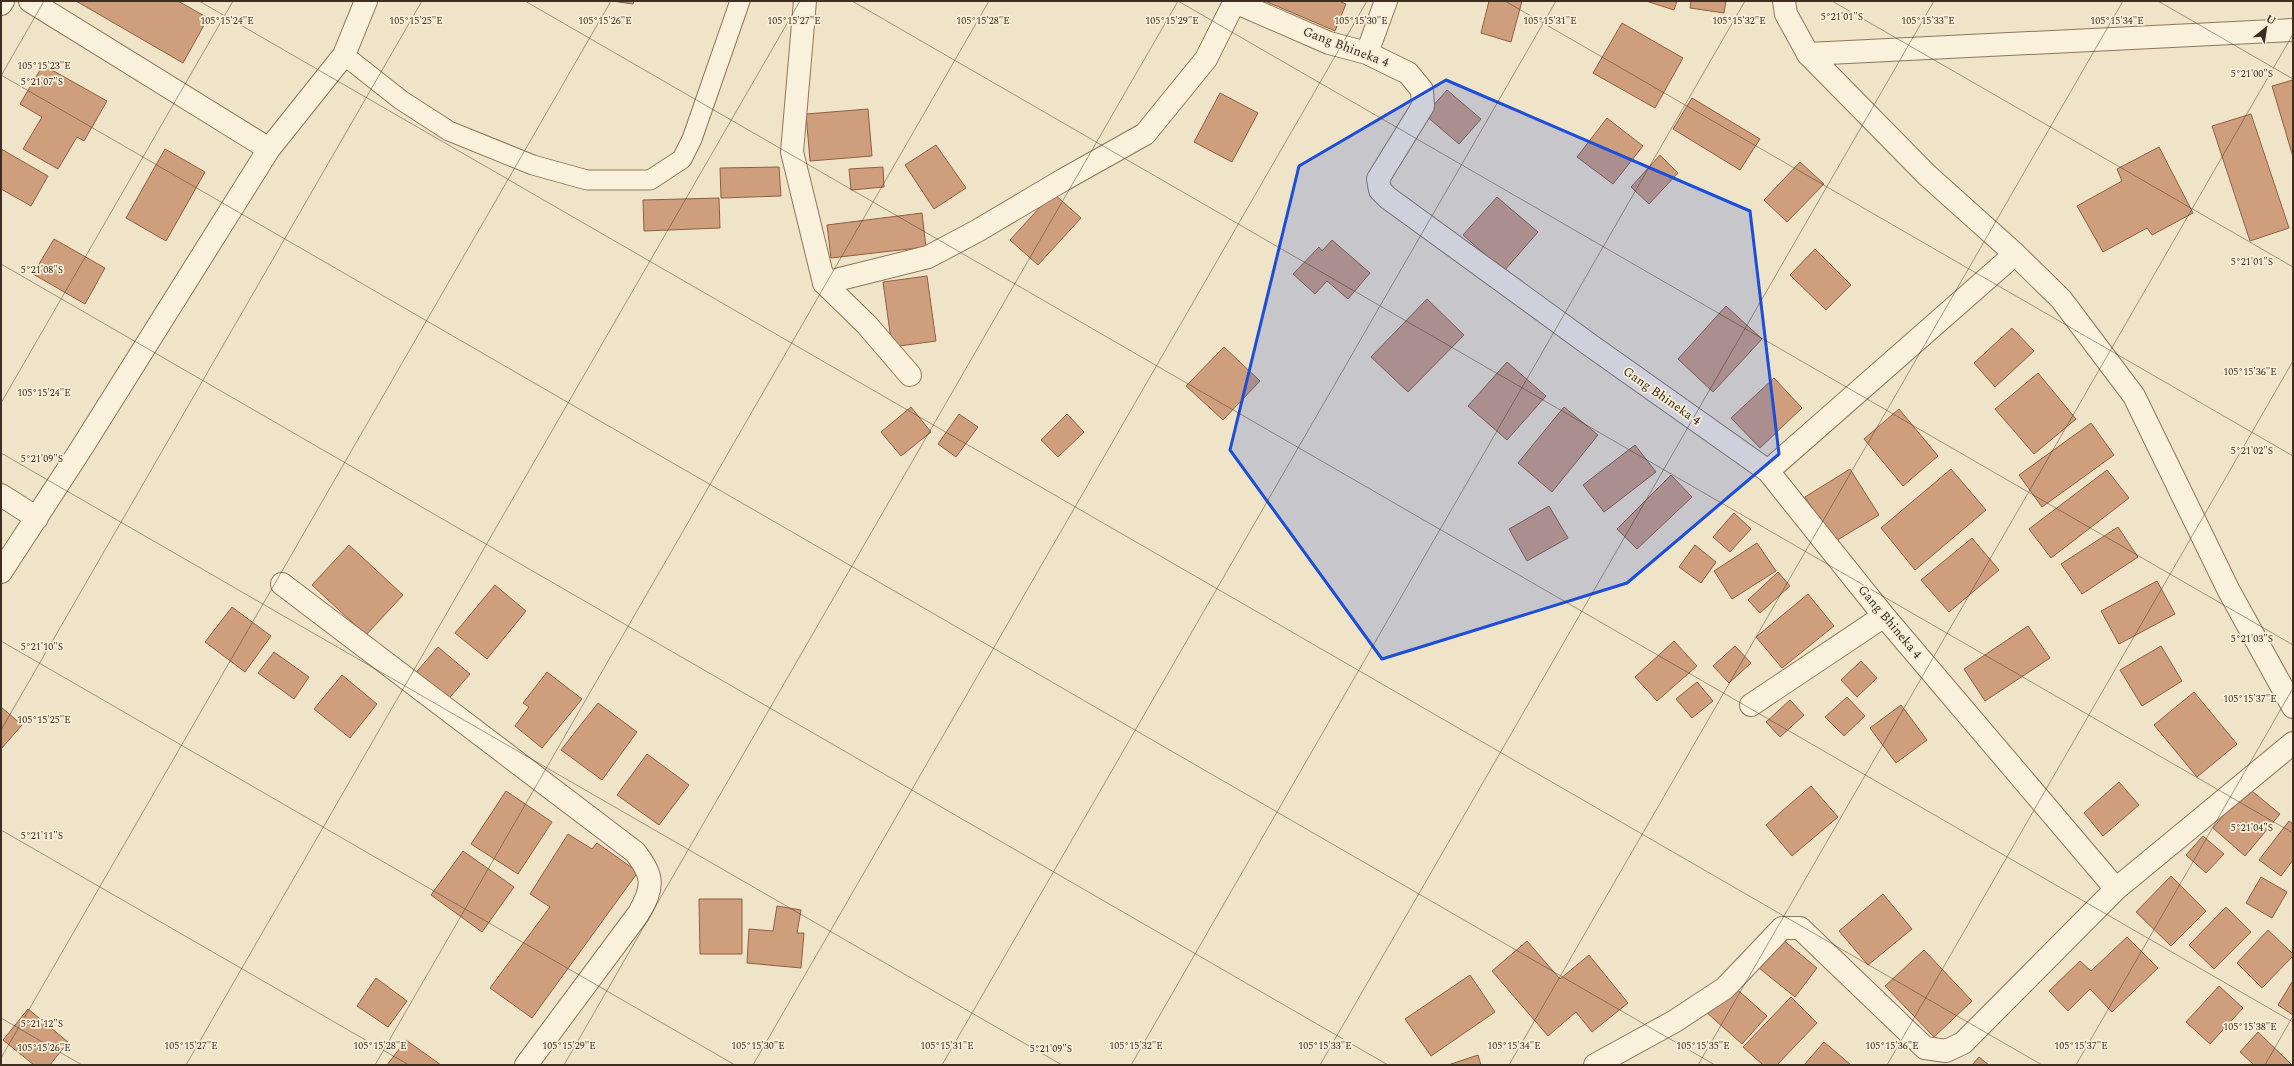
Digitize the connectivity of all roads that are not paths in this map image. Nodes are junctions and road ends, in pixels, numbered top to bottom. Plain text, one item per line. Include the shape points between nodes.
1 (3, 1) edge
2 (30, 1) edge
3 (366, 1) edge
4 (740, 1) edge
5 (805, 1) edge
6 (1235, 1) edge
7 (1386, 1) edge
8 (1784, 1) edge
9 (1, 4) edge
10 (2293, 30) edge
11 (1367, 53) junction
12 (1808, 54) junction
13 (344, 55) junction
14 (269, 149) junction
15 (2015, 254) junction
16 (824, 283) junction
17 (910, 375) dead end
18 (1768, 471) junction
19 (1, 495) edge
20 (37, 518) junction
21 (1, 572) edge
22 (282, 584) dead end
23 (1884, 616) junction
24 (1752, 705) dead end
25 (2293, 707) edge
26 (2293, 743) edge
27 (2116, 889) junction
28 (526, 1065) edge
29 (1595, 1065) edge

1 - 9 street
2 - 14 street
3 - 13 street
4 - 13 lane via 692,139 682,159 650,180 587,180 533,165 449,131 401,100
5 - 16 street via 792,152
6 - 11 street, Gang Bhineka 4 via 1329,43
6 - 16 street via 1206,59 1145,134 928,258
7 - 11 street
8 - 12 street via 1786,14
10 - 12 street
11 - 18 street, Gang Bhineka 4 via 1408,72 1422,90 1423,106 1378,179 1380,190 1590,346
12 - 15 street via 1927,176
13 - 14 street
14 - 20 street
15 - 18 street
15 - 25 street via 2061,299 2134,396 2229,591
16 - 17 street via 867,325
18 - 23 street, Gang Bhineka 4
19 - 20 street
20 - 21 street
22 - 28 street via 635,852 646,866 651,880 648,897 639,913
23 - 24 street
23 - 27 street, Gang Bhineka 4
26 - 27 street
27 - 29 street via 1963,1043 1946,1051 1925,1048 1800,928 1790,926 1782,928 1725,988 1675,1021

